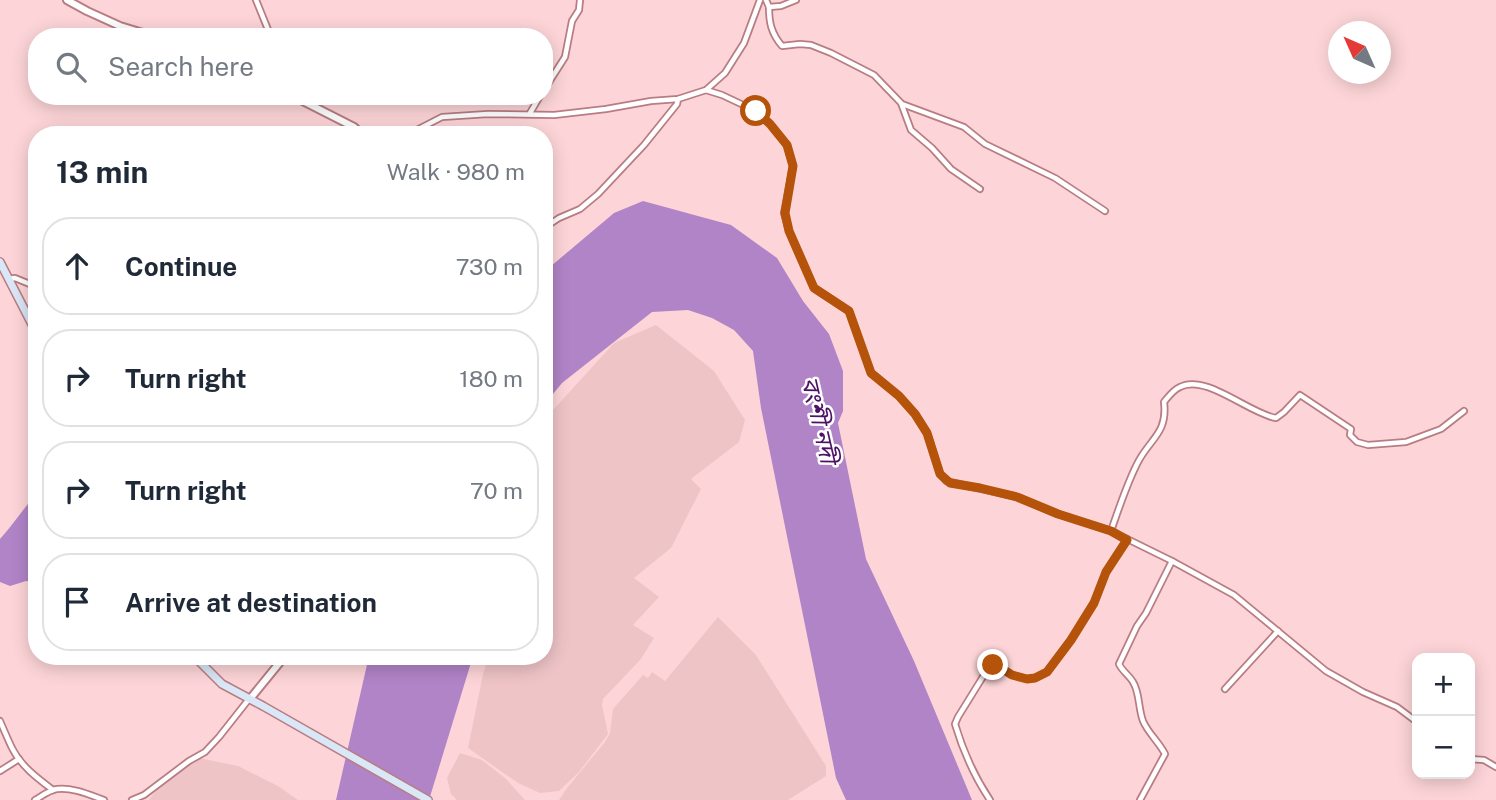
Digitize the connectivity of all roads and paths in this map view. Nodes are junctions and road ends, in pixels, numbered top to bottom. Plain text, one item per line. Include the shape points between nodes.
1 (67, 0) edge
2 (256, 0) edge
3 (579, 0) edge
4 (760, 0) edge
5 (766, 0) edge
6 (796, 0) edge
7 (769, 7) junction
8 (127, 28) edge
9 (267, 28) edge
10 (553, 76) edge
11 (706, 90) junction
12 (678, 99) junction
13 (901, 103) junction
14 (311, 105) edge
15 (535, 105) edge
16 (530, 114) junction
17 (350, 126) edge
18 (424, 126) edge
19 (980, 189) dead end
20 (1105, 211) dead end
21 (553, 222) edge
22 (0, 262) edge
23 (8, 279) junction
24 (28, 283) edge
25 (28, 317) edge
26 (1464, 411) dead end
27 (1111, 531) junction
28 (1127, 540) junction
29 (1172, 561) junction
30 (1278, 631) junction
31 (203, 665) edge
32 (278, 665) edge
33 (1225, 689) dead end
34 (250, 699) junction
35 (1412, 718) edge
36 (0, 721) edge
37 (19, 759) junction
38 (1475, 759) edge
39 (1496, 767) edge
40 (0, 771) edge
41 (53, 790) junction
42 (35, 800) edge
43 (104, 800) edge
44 (132, 800) edge
45 (428, 800) edge
46 (990, 800) edge
47 (1140, 800) edge

1 - 8 street
2 - 9 street
3 - 10 street via 565,57
4 - 11 street via 744,43
5 - 7 street
6 - 7 street
7 - 13 street via 769,23 782,46 800,44 831,53 874,75
11 - 12 street
11 - 27 street via 756,111 787,145 793,166 785,213 814,288 849,311 871,373 915,414 927,433 942,477 950,483 1017,497
12 - 16 street
12 - 21 street via 644,145 598,194
13 - 19 street via 911,130 951,169
13 - 20 street via 964,127 985,144 1055,178
14 - 17 street
15 - 16 street
16 - 18 street via 442,117
22 - 23 main road
23 - 24 street
23 - 25 main road
26 - 27 street via 1441,429 1406,442 1368,445 1357,442 1350,429 1300,395 1276,418 1213,389 1183,385 1164,402 1161,432 1138,463
27 - 28 street
28 - 29 street
28 - 46 street via 1106,572 1094,603 1047,672 1027,679 998,666 989,667 958,717 955,724 963,748
29 - 30 street via 1234,595
29 - 47 street via 1119,664 1135,688 1144,724 1165,754
30 - 33 street
30 - 35 street via 1326,671
31 - 34 main road via 222,684
32 - 34 street
34 - 44 street via 205,752
34 - 45 main road
36 - 37 street
37 - 40 street
37 - 41 street
38 - 39 street
41 - 42 street
41 - 43 street

